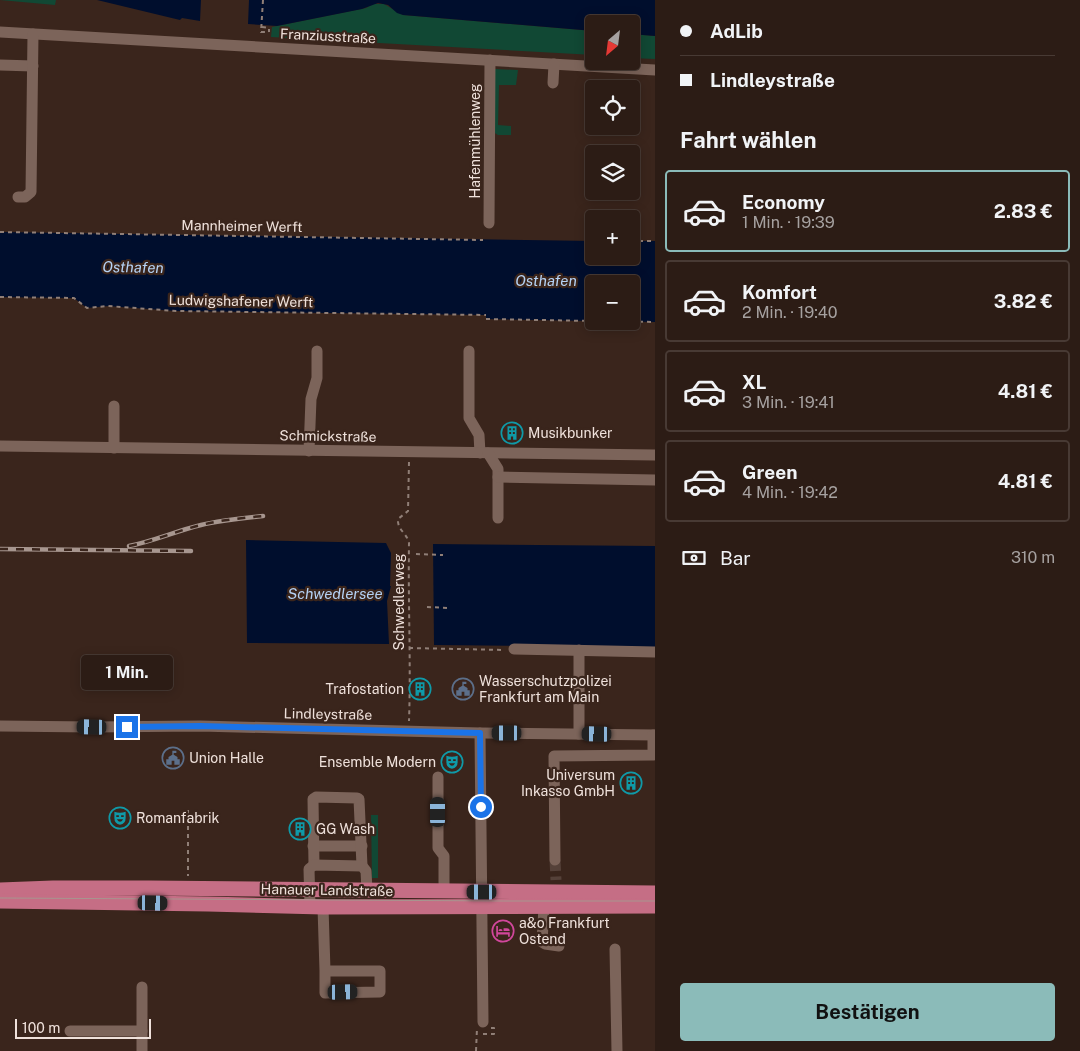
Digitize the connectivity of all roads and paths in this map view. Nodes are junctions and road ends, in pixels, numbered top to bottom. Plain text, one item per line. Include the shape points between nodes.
1 (264, 0) edge
2 (0, 32) edge
3 (261, 33) dead end
4 (33, 34) junction
5 (490, 60) junction
6 (554, 64) junction
7 (0, 65) edge
8 (33, 66) junction
9 (655, 70) edge
10 (553, 83) dead end
11 (18, 197) dead end
12 (489, 223) dead end
13 (0, 232) edge
14 (484, 240) dead end
15 (640, 241) edge
16 (655, 242) edge
17 (0, 297) edge
18 (486, 315) dead end
19 (486, 319) dead end
20 (585, 321) edge
21 (640, 322) edge
22 (655, 322) edge
23 (469, 351) dead end
24 (317, 352) dead end
25 (114, 406) dead end
26 (0, 446) edge
27 (114, 448) junction
28 (309, 451) junction
29 (409, 452) junction
30 (484, 453) junction
31 (655, 455) edge
32 (498, 477) junction
33 (655, 480) edge
34 (498, 518) dead end
35 (416, 554) dead end
36 (443, 555) dead end
37 (427, 607) dead end
38 (449, 608) dead end
39 (409, 648) junction
40 (514, 650) joint
41 (579, 650) junction
42 (655, 652) edge
43 (0, 726) edge
44 (409, 731) junction
45 (480, 733) junction
46 (579, 734) junction
47 (654, 735) edge
48 (438, 777) dead end
49 (188, 810) dead end
50 (313, 846) junction
51 (362, 846) junction
52 (555, 860) tunnel mouth
53 (314, 865) junction
54 (362, 866) junction
55 (188, 881) dead end
56 (0, 890) edge
57 (310, 890) junction
58 (367, 891) junction
59 (444, 892) junction
60 (655, 893) edge
61 (482, 900) junction
62 (0, 902) edge
63 (655, 906) edge
64 (316, 907) junction
65 (544, 907) junction
66 (559, 946) dead end
67 (615, 948) dead end
68 (325, 971) junction
69 (142, 987) dead end
70 (483, 1022) joint
71 (70, 1031) dead end
72 (142, 1031) junction
73 (142, 1051) edge
74 (476, 1051) edge
75 (617, 1051) edge

1 - 3 path
2 - 4 street, Franziusstraße
4 - 5 street, Franziusstraße
4 - 8 street
5 - 6 street, Franziusstraße
5 - 12 street, Hafenmühlenweg
6 - 9 street, Franziusstraße
6 - 10 street
7 - 8 street
8 - 11 street via 31,192 25,197
13 - 14 path, Mannheimer Werft
15 - 16 path
17 - 18 path, Ludwigshafener Werft via 74,298 87,308
19 - 20 path
21 - 22 path
23 - 30 street via 469,418
24 - 28 street via 317,378 310,399
25 - 27 street
26 - 27 street, Schmickstraße
27 - 28 street, Schmickstraße
28 - 29 street, Schmickstraße
29 - 30 street, Schmickstraße
29 - 39 path, Schwedlerweg via 408,511 398,519 398,526 409,543
30 - 31 street, Schmickstraße
30 - 32 street via 498,469
32 - 33 street
32 - 34 street
35 - 36 path
37 - 38 path
39 - 40 path
39 - 44 path, Schwedlerweg
40 - 41 street
41 - 42 street
41 - 46 street
43 - 44 street, Lindleystraße via 210,726
44 - 45 street, Lindleystraße
45 - 46 street, Lindleystraße
45 - 61 street
46 - 47 street, Lindleystraße
47 - 52 street via 653,755 554,756
48 - 59 street via 438,848 444,856
49 - 55 path
50 - 51 street
50 - 51 street via 313,799 316,797 359,799
50 - 53 street
51 - 54 street
53 - 54 street
53 - 57 street via 309,869
54 - 58 street via 366,872
56 - 57 main road, Hanauer Landstraße
57 - 58 main road, Hanauer Landstraße
57 - 64 street
58 - 59 main road, Hanauer Landstraße
59 - 61 main road, Hanauer Landstraße
60 - 61 main road, Hanauer Landstraße via 556,886
61 - 64 main road, Hanauer Landstraße
61 - 65 main road, Hanauer Landstraße
61 - 70 street
62 - 64 main road, Hanauer Landstraße
63 - 65 main road, Hanauer Landstraße
64 - 68 street
65 - 66 street via 542,942
67 - 75 street
68 - 68 street via 380,971 380,992 325,993
69 - 72 street
70 - 74 path via 477,1022
71 - 72 street
72 - 73 street

